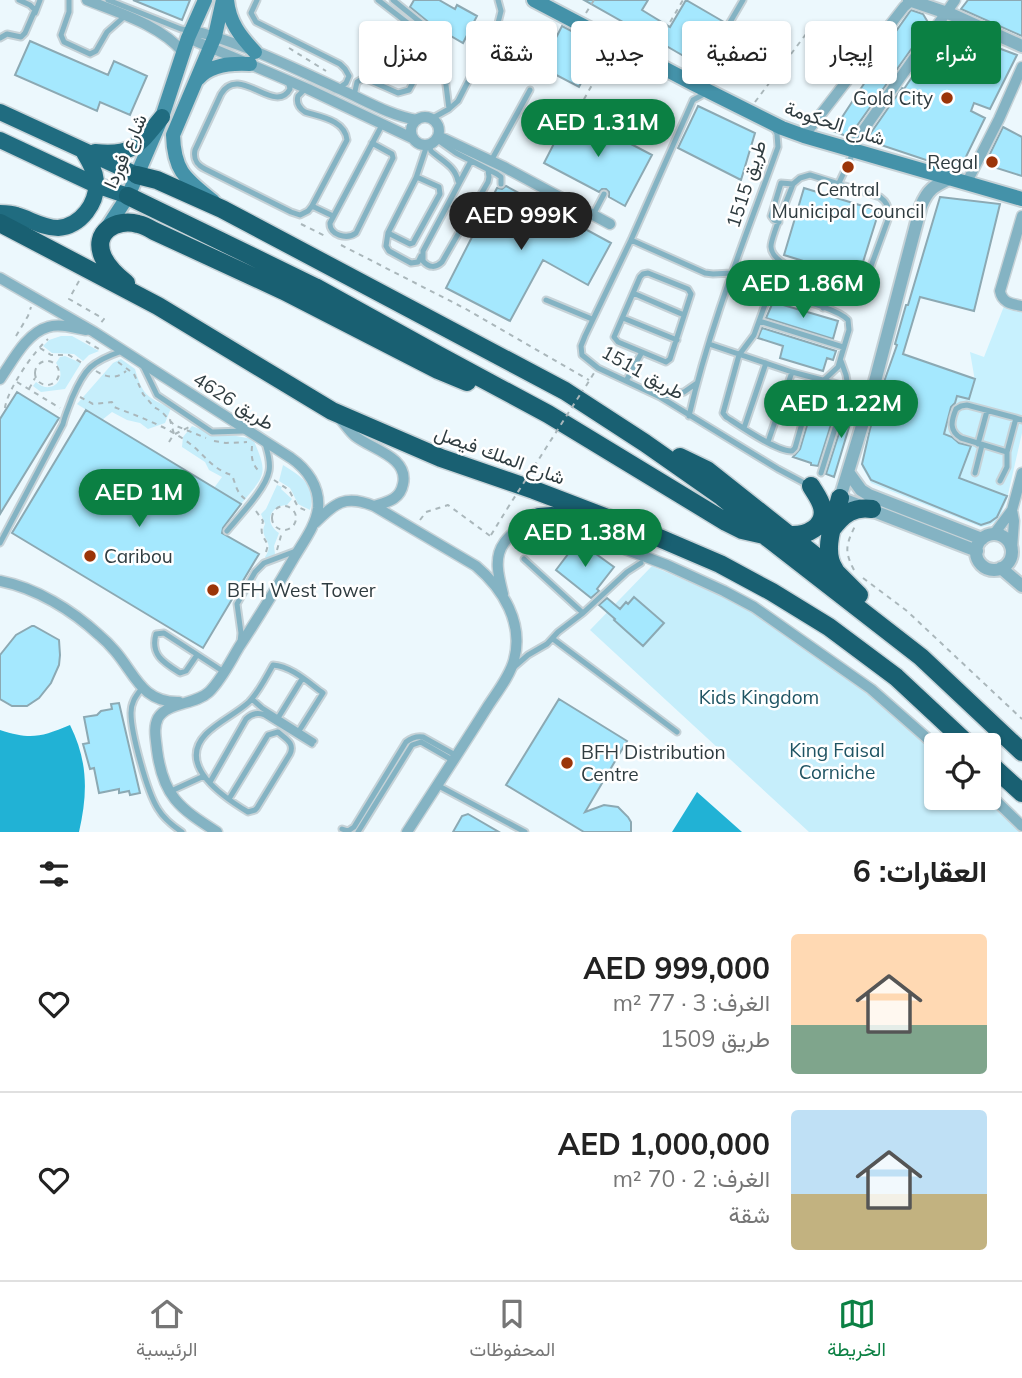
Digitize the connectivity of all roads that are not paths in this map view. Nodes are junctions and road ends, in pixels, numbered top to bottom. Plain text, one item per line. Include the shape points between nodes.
1 (21, 0) edge
2 (40, 0) edge
3 (69, 0) edge
4 (87, 0) edge
5 (108, 0) edge
6 (205, 0) edge
7 (225, 0) edge
8 (257, 0) edge
9 (378, 0) edge
10 (393, 0) edge
11 (498, 0) edge
12 (534, 0) edge
13 (743, 0) edge
14 (910, 0) edge
15 (955, 0) edge
16 (124, 12) junction
17 (947, 12) junction
18 (35, 13) junction
19 (731, 21) edge
20 (0, 38) edge
21 (188, 40) junction
22 (213, 42) junction
23 (1022, 47) edge
24 (252, 58) junction
25 (1022, 67) edge
26 (682, 77) edge
27 (288, 81) junction
28 (195, 82) junction
29 (695, 84) edge
30 (339, 88) junction
31 (308, 89) junction
32 (530, 90) dead end
33 (711, 92) junction
34 (354, 96) junction
35 (449, 109) junction
36 (0, 112) edge
37 (431, 118) junction
38 (169, 120) junction
39 (417, 120) junction
40 (772, 122) junction
41 (382, 125) junction
42 (804, 136) junction
43 (412, 138) junction
44 (0, 140) edge
45 (434, 140) junction
46 (372, 144) junction
47 (852, 150) junction
48 (83, 151) junction
49 (471, 161) junction
50 (490, 166) junction
51 (137, 175) junction
52 (416, 178) junction
53 (949, 178) junction
54 (458, 183) junction
55 (501, 184) dead end
56 (793, 184) junction
57 (966, 184) junction
58 (96, 185) junction
59 (838, 185) junction
60 (604, 194) dead end
61 (128, 196) junction
62 (1022, 199) edge
63 (312, 206) junction
64 (222, 209) junction
65 (0, 213) edge
66 (593, 215) junction
67 (333, 216) junction
68 (1022, 216) edge
69 (779, 222) junction
70 (0, 223) edge
71 (610, 224) dead end
72 (388, 233) junction
73 (103, 235) junction
74 (631, 240) junction
75 (422, 254) junction
76 (792, 268) junction
77 (733, 273) junction
78 (791, 278) junction
79 (0, 279) edge
80 (831, 282) junction
81 (828, 291) junction
82 (633, 293) junction
83 (788, 297) junction
84 (545, 300) dead end
85 (158, 306) junction
86 (1022, 306) edge
87 (823, 308) junction
88 (684, 315) junction
89 (623, 318) junction
90 (592, 319) junction
91 (760, 321) junction
92 (94, 332) junction
93 (677, 340) junction
94 (709, 344) junction
95 (843, 347) junction
96 (122, 351) junction
97 (642, 352) junction
98 (740, 355) junction
99 (841, 361) junction
100 (141, 363) junction
101 (766, 363) junction
102 (792, 372) junction
103 (815, 378) junction
104 (0, 379) edge
105 (626, 381) junction
106 (823, 381) junction
107 (697, 383) junction
108 (848, 387) junction
109 (872, 393) junction
110 (660, 397) junction
111 (332, 411) junction
112 (987, 411) junction
113 (548, 414) junction
114 (689, 416) junction
115 (1019, 419) edge
116 (744, 428) junction
117 (247, 431) junction
118 (768, 442) junction
119 (265, 443) junction
120 (645, 443) junction
121 (980, 444) junction
122 (1007, 452) junction
123 (848, 472) junction
124 (975, 473) dead end
125 (1022, 474) edge
126 (1000, 481) dead end
127 (818, 483) junction
128 (836, 496) junction
129 (373, 506) junction
130 (1012, 510) junction
131 (866, 515) junction
132 (525, 523) junction
133 (313, 524) junction
134 (832, 529) junction
135 (227, 531) dead end
136 (995, 534) junction
137 (764, 535) junction
138 (790, 535) junction
139 (657, 537) junction
140 (0, 543) edge
141 (979, 545) junction
142 (298, 550) junction
143 (1012, 550) junction
144 (524, 559) dead end
145 (641, 559) junction
146 (1001, 568) junction
147 (837, 573) junction
148 (1, 579) edge
149 (1022, 586) edge
150 (503, 594) junction
151 (583, 612) junction
152 (552, 639) junction
153 (237, 651) junction
154 (197, 655) junction
155 (921, 657) junction
156 (510, 670) junction
157 (225, 672) junction
158 (302, 679) junction
159 (142, 688) junction
160 (252, 699) junction
161 (190, 702) junction
162 (278, 718) junction
163 (299, 731) junction
164 (677, 732) dead end
165 (956, 733) edge
166 (924, 735) edge
167 (1022, 752) edge
168 (455, 759) junction
169 (1001, 774) edge
170 (204, 776) junction
171 (209, 782) junction
172 (437, 785) junction
173 (169, 792) junction
174 (1022, 793) edge
175 (229, 799) junction
176 (1001, 806) edge
177 (1022, 826) edge
178 (342, 829) dead end
179 (182, 832) edge
180 (217, 832) edge
181 (358, 832) edge
182 (407, 832) edge
183 (525, 832) edge

1 - 18 lane
2 - 18 lane
3 - 16 lane via 62,39 90,54
4 - 16 street
5 - 16 lane
6 - 21 main road, شارع فوردا
7 - 22 main road, شارع فوردا
7 - 24 main road
8 - 30 lane via 251,13 256,22 345,69 349,76
9 - 34 lane via 427,38 431,48 409,90 398,93 365,78 357,82
10 - 35 lane via 443,43
11 - 35 lane via 498,23 458,102
12 - 26 main road, شارع الحكومة
13 - 19 lane
14 - 17 street
14 - 42 street
15 - 17 street
16 - 21 street via 168,37
16 - 21 lane via 181,29
17 - 23 street
17 - 47 street
18 - 20 lane via 21,37 7,34
21 - 22 street
21 - 38 main road, شارع فوردا
22 - 24 street
22 - 28 main road, شارع فوردا
24 - 27 street
24 - 28 main road via 210,69
24 - 30 street
25 - 57 street
27 - 31 street
27 - 63 lane via 286,96 278,98 240,84 227,86 194,158 201,167 297,214
28 - 38 main road, شارع فوردا
29 - 33 main road, شارع الحكومة
30 - 34 street
31 - 41 street
31 - 63 lane via 298,96 300,108 338,123 347,137
32 - 50 lane
33 - 40 main road, شارع الحكومة
33 - 74 lane, طريق 1511 via 693,100
34 - 39 street
35 - 37 lane
36 - 48 highway
37 - 39 street
37 - 45 street via 438,126
38 - 48 highway via 131,149 113,154
38 - 51 main road, شارع فوردا
38 - 64 main road via 179,169
39 - 43 street
40 - 42 main road, شارع الحكومة
40 - 77 lane, طريق 1515 via 778,147
41 - 43 street
41 - 46 lane
42 - 47 main road, شارع الحكومة
43 - 45 street via 419,144
44 - 58 highway
45 - 49 lane
45 - 50 street
45 - 52 lane
45 - 54 lane via 431,151 452,167
46 - 67 lane
46 - 67 lane via 393,158 356,233 346,237 331,230
47 - 53 main road, شارع الحكومة
47 - 59 lane
48 - 51 highway
48 - 58 highway
49 - 50 lane
49 - 54 lane
50 - 55 lane via 499,174
50 - 66 street
50 - 75 lane via 488,182 442,262 429,266
51 - 61 main road, شارع فوردا
51 - 64 highway
52 - 72 lane
52 - 72 lane via 439,187 440,194 413,243
53 - 57 main road, شارع الحكومة
53 - 109 street via 934,186 921,206
54 - 75 lane
56 - 59 lane via 810,175
56 - 69 lane
56 - 69 lane via 781,183 771,216
57 - 62 main road, شارع الحكومة
58 - 61 highway
58 - 65 highway via 87,211 69,225 57,228
59 - 80 lane via 880,197 890,212 865,281 858,286
60 - 66 lane
61 - 73 main road, شارع فوردا
61 - 113 highway via 315,286
63 - 67 lane
64 - 120 highway via 565,391
66 - 71 street
68 - 86 street via 1000,291 1007,302
69 - 76 lane via 771,251 779,262
70 - 85 highway, شارع الملك فيصل
72 - 75 lane via 389,251 413,264
73 - 85 highway via 101,247 109,267
73 - 113 highway via 115,225 138,224 284,291 438,370
74 - 77 lane via 705,273
74 - 90 lane, طريق 1511
76 - 78 lane
76 - 80 lane
77 - 94 lane, طريق 1515
78 - 81 lane
78 - 83 lane
79 - 92 street, طريق 4626
80 - 81 lane
81 - 87 lane
82 - 88 lane
82 - 88 lane via 642,275 648,273 688,289 691,294
82 - 89 lane
83 - 87 lane
83 - 91 lane via 767,299
84 - 90 lane
85 - 111 highway, شارع الملك فيصل
87 - 95 lane via 848,320
88 - 93 lane
89 - 93 lane
89 - 97 lane via 615,340
90 - 105 lane, طريق 1511 via 582,355
91 - 95 lane
91 - 98 lane
92 - 96 street, طريق 4626
92 - 104 street, طريق 4626 via 62,325 47,327 26,342
93 - 97 lane via 666,362
94 - 98 lane
94 - 107 lane, طريق 1515
95 - 99 lane
96 - 100 street, طريق 4626
96 - 140 lane via 103,358 80,381
97 - 105 lane
98 - 101 lane
98 - 116 lane via 723,413
99 - 106 lane
99 - 108 lane
100 - 117 street, طريق 4626
100 - 117 lane via 157,395 212,432
101 - 102 lane
101 - 116 lane
102 - 103 lane
102 - 118 lane
103 - 106 lane
103 - 118 lane via 794,450 788,452
105 - 110 lane, طريق 1511
106 - 108 lane
107 - 110 lane via 684,392
107 - 114 lane, طريق 1515
108 - 109 lane
108 - 127 lane
109 - 123 street
110 - 114 lane, طريق 1511
111 - 129 street via 355,436 396,461 403,473 399,494
111 - 139 highway, شارع الملك فيصل via 441,458
112 - 115 lane
112 - 121 lane
112 - 121 lane via 958,407 951,425 955,435
113 - 137 highway via 726,522
114 - 127 lane, طريق 1511 via 778,469
115 - 122 lane
116 - 118 lane
117 - 119 street, طريق 4626
119 - 133 street, طريق 4626 via 297,462 312,480 318,502
119 - 135 lane via 267,477
120 - 137 highway via 722,497
120 - 138 highway via 707,470
121 - 122 lane
121 - 124 lane
122 - 126 lane via 1007,467
123 - 128 street
123 - 141 street via 869,495
125 - 130 street
127 - 138 highway via 820,523 808,533
128 - 131 street
128 - 134 highway
129 - 133 street, طريق 4626 via 344,501
129 - 150 street, طريق 4626 via 476,566
130 - 136 street
130 - 143 street
131 - 134 highway via 861,508 853,511
131 - 141 street
132 - 139 highway via 552,516 627,538
132 - 145 street via 547,547 576,533
132 - 150 street, طريق 4626 via 503,544 497,566
133 - 142 street, طريق 4626
134 - 147 highway via 828,558
136 - 141 street
136 - 143 street via 1008,540
137 - 155 highway
138 - 147 highway
139 - 165 highway, شارع الملك فيصل via 772,592 829,627 896,677
141 - 146 street via 982,565
142 - 153 street, طريق 4626
142 - 153 lane via 264,563 254,572 237,604 241,633
143 - 146 street
144 - 151 lane
145 - 151 lane
145 - 166 street via 667,565 754,607 871,689
146 - 149 street
147 - 155 highway
148 - 159 street via 80,618 116,652
150 - 156 street, طريق 4626 via 515,630
151 - 152 lane
152 - 156 lane
152 - 164 lane
153 - 157 street, طريق 4626
154 - 154 lane via 164,633 156,634 159,658 180,673
154 - 157 lane
155 - 167 highway
156 - 168 street, طريق 4626
157 - 161 street, طريق 4626 via 209,692
158 - 160 lane via 284,667 273,666
158 - 162 lane
158 - 163 lane via 323,694
159 - 161 street via 166,702
159 - 179 lane via 131,713 144,774 159,810
160 - 162 lane
160 - 170 lane via 209,731 198,745 196,761
161 - 173 street, طريق 4626 via 167,709 155,729 160,772
162 - 163 lane
163 - 171 lane via 313,742 265,715 251,715
168 - 172 street, طريق 4626
168 - 178 lane via 423,737 409,740 354,827
168 - 181 lane via 421,742 412,745
169 - 174 highway
170 - 171 lane
170 - 173 lane
171 - 175 lane
172 - 182 street, طريق 4626
172 - 183 lane
173 - 180 street, طريق 4626 via 193,817
175 - 175 lane via 248,812 255,810 290,754 289,741 278,732 268,735
176 - 177 street

